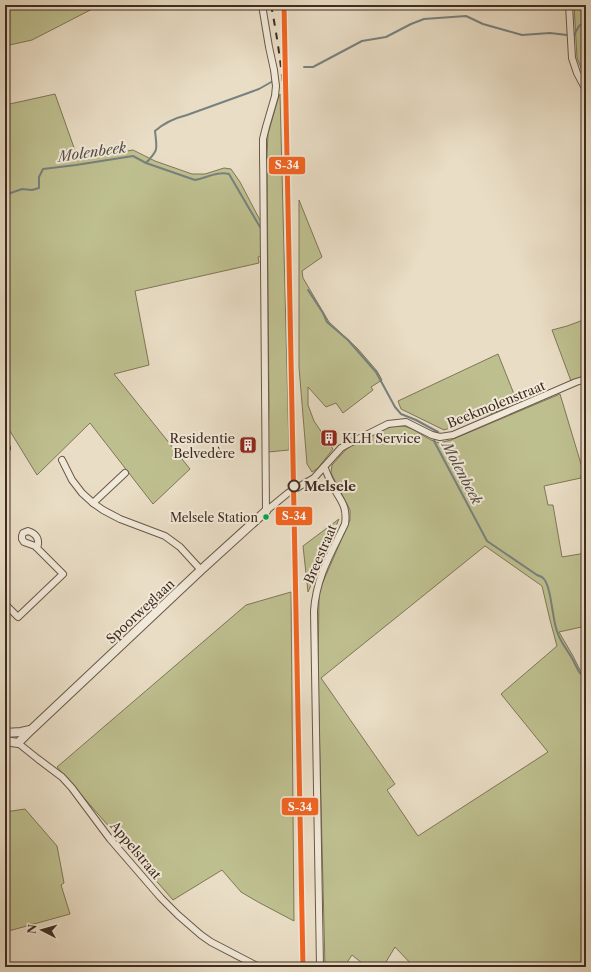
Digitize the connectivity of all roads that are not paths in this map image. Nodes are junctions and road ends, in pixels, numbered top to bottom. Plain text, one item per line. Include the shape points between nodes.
1 (262, 5) edge
2 (569, 5) edge
3 (586, 90) edge
4 (586, 379) edge
5 (5, 442) edge
6 (5, 448) edge
7 (62, 460) dead end
8 (324, 467) junction
9 (125, 473) dead end
10 (294, 490) joint
11 (94, 503) junction
12 (266, 511) junction
13 (37, 548) dead end
14 (201, 570) junction
15 (5, 604) edge
16 (30, 730) junction
17 (5, 733) edge
18 (5, 741) edge
19 (18, 742) junction
20 (259, 967) edge
21 (320, 967) edge

1 - 12 street via 276,86 266,127 263,156
2 - 3 street via 572,58
4 - 8 street, Beekmolenstraat via 453,436 436,436 406,422 388,424 340,448
5 - 6 street
7 - 11 street via 72,480
8 - 10 street, Beekmolenstraat via 314,478
8 - 21 street, Breestraat via 345,507 346,515 345,524 318,585 314,611
9 - 11 street
10 - 12 street, Spoorweglaan
11 - 14 street via 120,519 165,536 180,547
12 - 14 street, Spoorweglaan
13 - 15 street via 63,574 18,617
14 - 16 street, Spoorweglaan
16 - 17 street
16 - 19 street, Spoorweglaan
18 - 19 street
19 - 20 street, Appelstraat via 62,776 110,839 178,916 211,942

